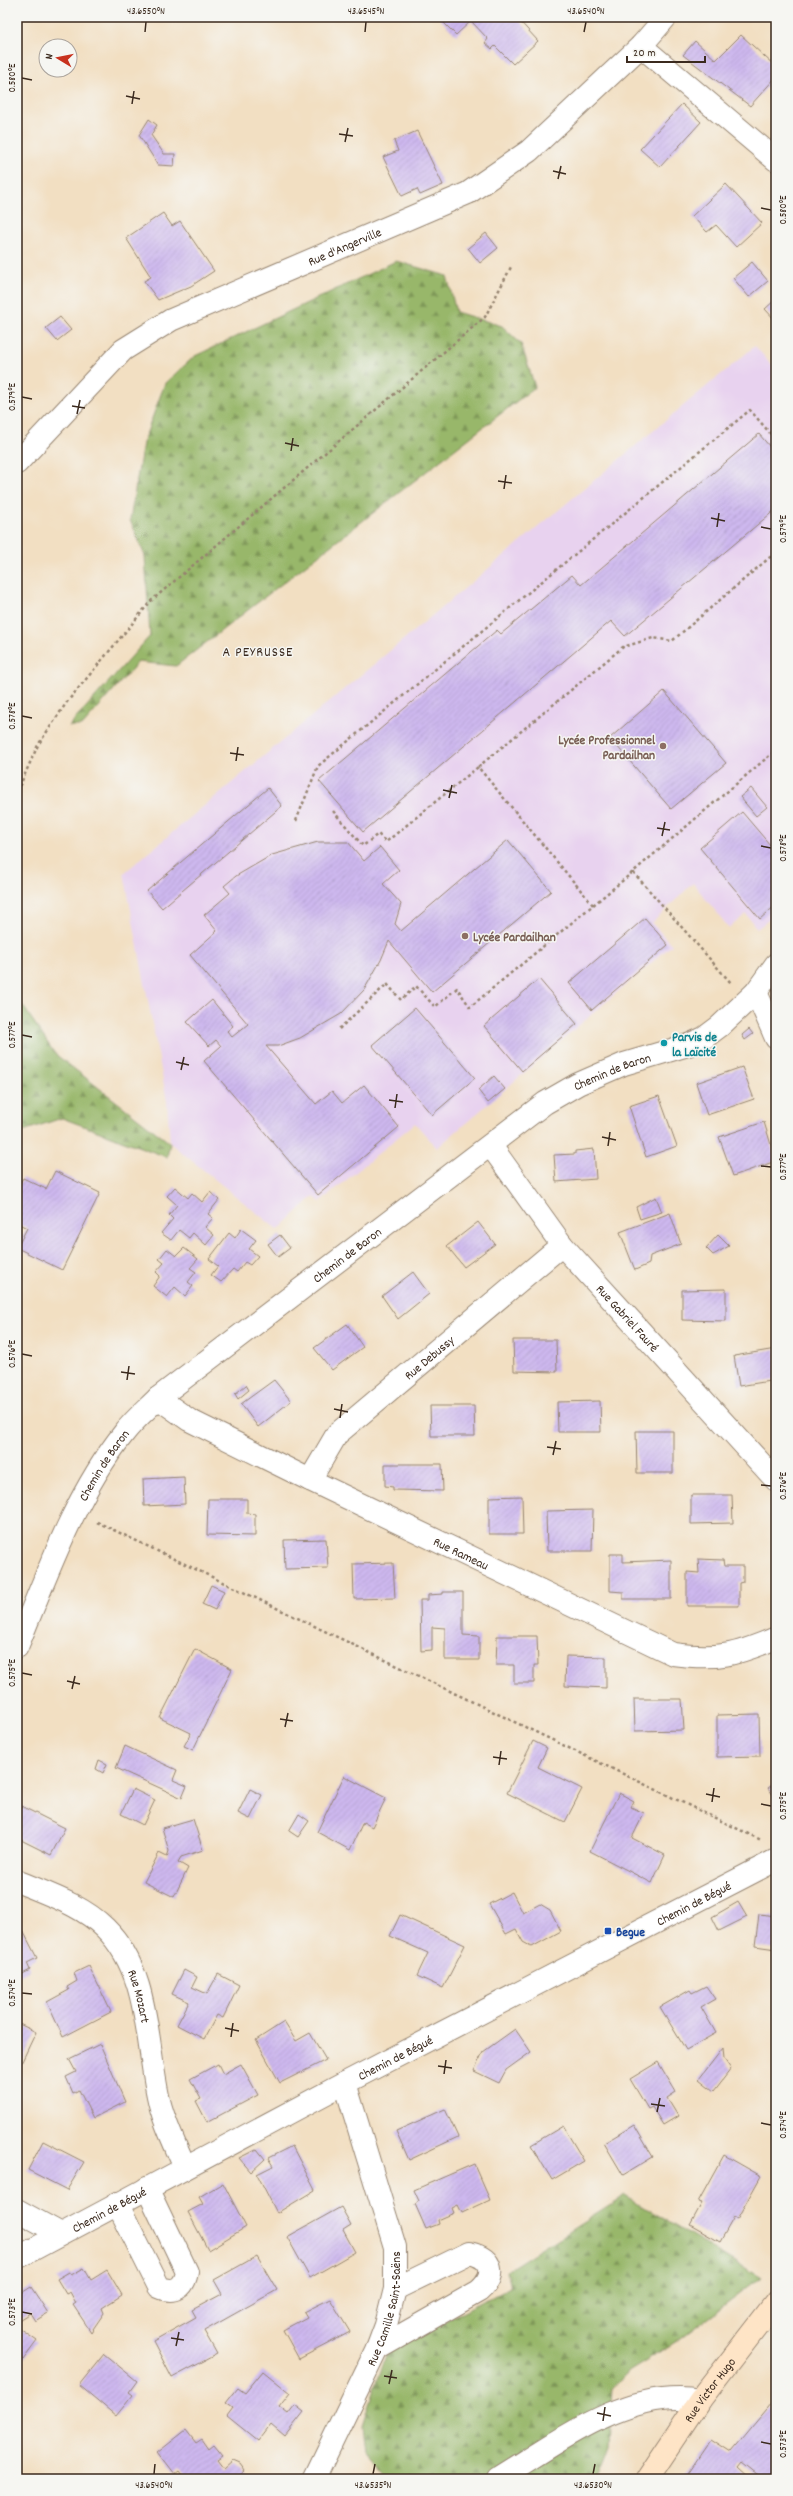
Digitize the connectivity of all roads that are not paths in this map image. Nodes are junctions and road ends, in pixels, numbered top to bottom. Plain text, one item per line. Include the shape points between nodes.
1 (666, 17) edge
2 (641, 46) junction
3 (776, 160) edge
4 (17, 463) edge
5 (776, 964) edge
6 (756, 992) junction
7 (776, 1038) edge
8 (491, 1146) junction
9 (562, 1245) junction
10 (158, 1398) junction
11 (310, 1480) junction
12 (776, 1480) edge
13 (776, 1638) edge
14 (17, 1647) edge
15 (776, 1860) edge
16 (17, 1881) edge
17 (345, 2082) junction
18 (185, 2168) junction
19 (146, 2188) junction
20 (117, 2204) junction
21 (17, 2210) edge
22 (61, 2234) junction
23 (17, 2258) edge
24 (395, 2289) junction
25 (776, 2302) edge
26 (377, 2349) junction
27 (700, 2400) junction
28 (314, 2479) edge
29 (497, 2479) edge
30 (647, 2479) edge

1 - 2 street, Rue d'Angerville
2 - 3 street
2 - 4 street, Rue d'Angerville via 528,151 468,192 171,320 123,350
5 - 6 street, Chemin de Baron
6 - 7 street
6 - 8 street, Chemin de Baron via 704,1038 624,1064 578,1084 545,1103
8 - 9 street, Rue Gabriel Fauré
8 - 10 street, Chemin de Baron
9 - 11 street, Rue Debussy via 337,1434
9 - 12 street, Rue Gabriel Fauré
10 - 11 street, Rue Rameau via 189,1420
10 - 14 street, Chemin de Baron via 125,1432 75,1511
11 - 13 street, Rue Rameau via 673,1654 702,1658 731,1655
15 - 17 street, Chemin de Bégué
16 - 18 street, Rue Mozart via 81,1910 105,1927 121,1946 131,1964 140,1995 163,2118
17 - 18 street, Chemin de Bégué
17 - 24 street, Rue Camille Saint-Saëns via 394,2247
18 - 19 street, Chemin de Bégué
19 - 20 street, Chemin de Bégué
19 - 20 street via 187,2272 185,2282 178,2289 169,2291 159,2288
20 - 22 street, Chemin de Bégué
21 - 22 street
22 - 23 street, Chemin de Bégué
24 - 26 street, Rue Camille Saint-Saëns
24 - 26 street via 469,2253 480,2255 488,2263 490,2273 487,2284 479,2291
25 - 27 main road, Rue Victor Hugo
26 - 28 street, Rue Camille Saint-Saëns
27 - 29 street via 680,2396 647,2400 620,2410 583,2428
27 - 30 main road, Rue Victor Hugo

